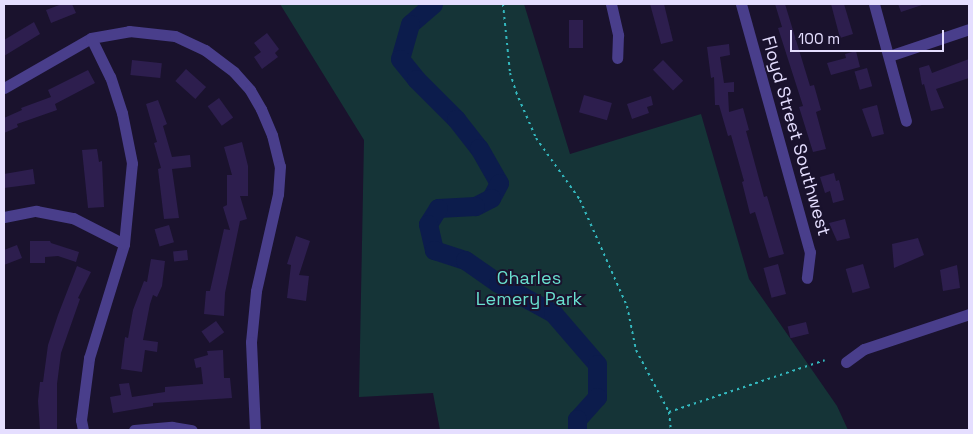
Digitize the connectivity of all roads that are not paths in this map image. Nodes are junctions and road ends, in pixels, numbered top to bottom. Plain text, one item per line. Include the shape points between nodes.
1 (611, 4) edge
2 (741, 4) edge
3 (874, 4) edge
4 (969, 29) edge
5 (91, 38) junction
6 (889, 56) junction
7 (617, 58) dead end
8 (4, 88) edge
9 (906, 121) dead end
10 (4, 217) edge
11 (124, 244) junction
12 (807, 278) dead end
13 (969, 314) edge
14 (846, 362) dead end
15 (83, 430) edge
16 (134, 430) edge
17 (192, 430) edge
18 (255, 430) edge

1 - 7 street via 618,35
2 - 12 street, Floyd Street Southwest via 810,252
3 - 6 street
4 - 6 street
5 - 8 street
5 - 11 street via 110,77 122,113 132,164
5 - 18 street via 129,31 174,36 205,50 234,72 250,90 268,126 280,166 278,194 256,292 252,333
6 - 9 street
10 - 11 street via 36,211 73,218
11 - 15 street via 89,358 81,420
13 - 14 street via 864,349
16 - 17 street via 172,427

